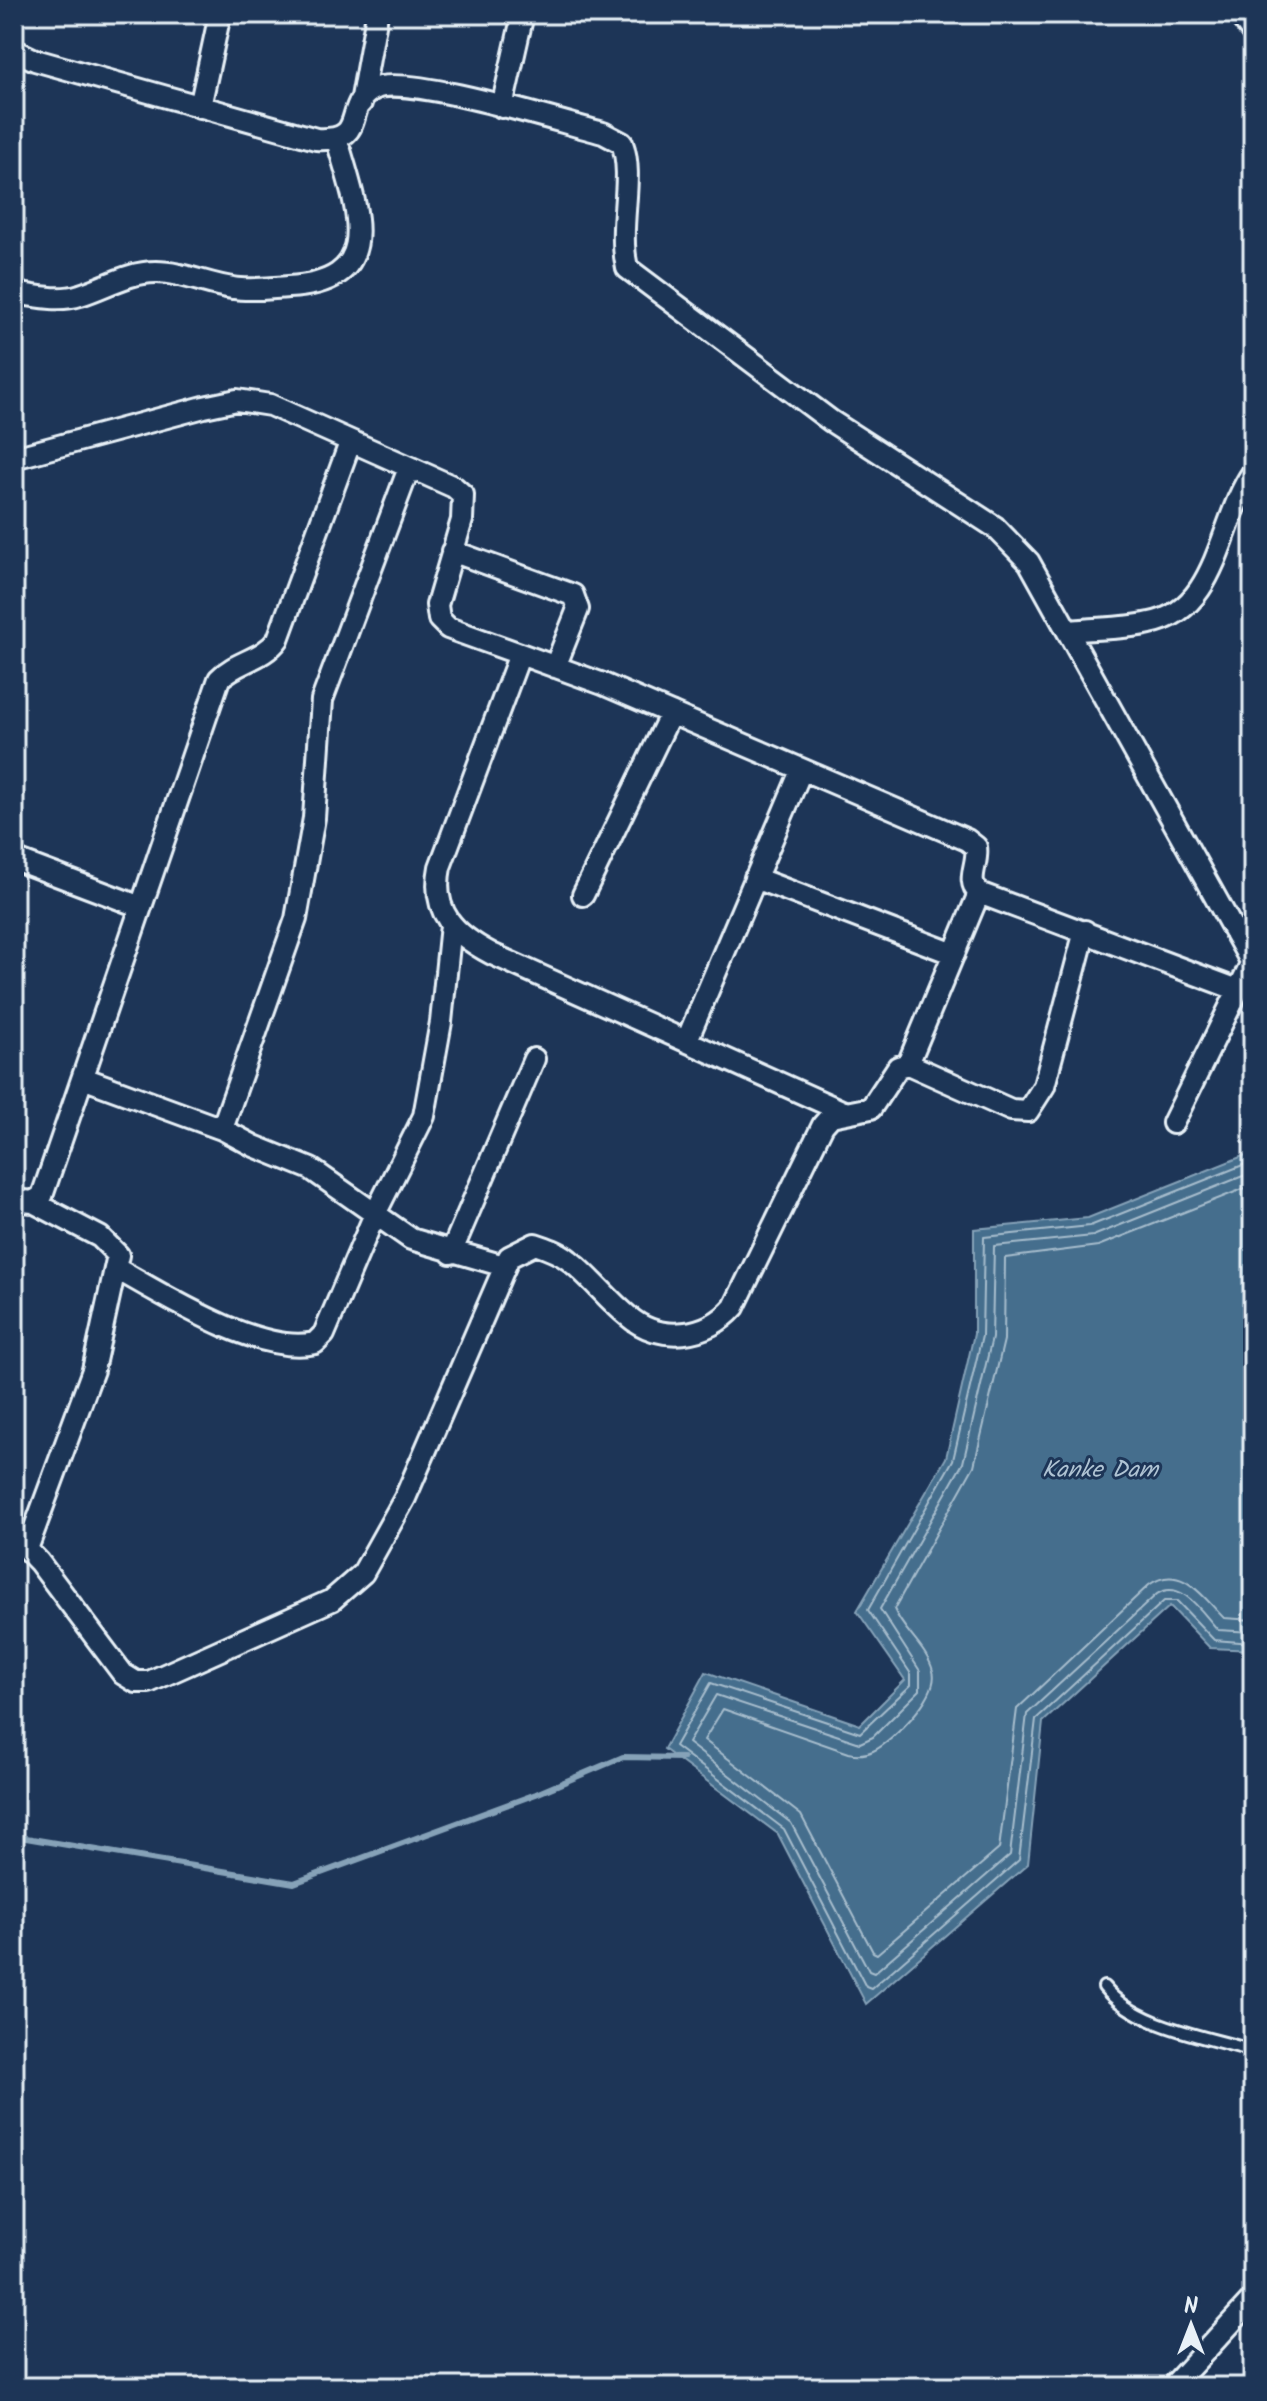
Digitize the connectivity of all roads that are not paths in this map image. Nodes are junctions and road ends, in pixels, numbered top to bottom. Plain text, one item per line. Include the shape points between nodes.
1 (220, 14) edge
2 (377, 14) edge
3 (523, 14) edge
4 (1239, 14) edge
5 (1253, 33) edge
6 (14, 50) edge
7 (361, 103) junction
8 (200, 107) junction
9 (502, 107) junction
10 (337, 140) junction
11 (14, 293) edge
12 (350, 443) junction
13 (14, 458) edge
14 (409, 468) junction
15 (1253, 472) edge
16 (452, 551) junction
17 (1070, 631) junction
18 (520, 654) junction
19 (555, 667) junction
20 (671, 713) junction
21 (801, 771) junction
22 (14, 859) edge
23 (755, 878) junction
24 (979, 893) junction
25 (583, 895) dead end
26 (141, 907) junction
27 (451, 925) junction
28 (1085, 931) junction
29 (954, 954) junction
30 (1252, 964) edge
31 (1238, 990) junction
32 (687, 1040) junction
33 (534, 1059) dead end
34 (908, 1064) junction
35 (83, 1078) junction
36 (844, 1112) junction
37 (1173, 1123) dead end
38 (222, 1129) junction
39 (24, 1201) edge
40 (375, 1214) junction
41 (451, 1253) junction
42 (504, 1266) junction
43 (117, 1269) junction
44 (21, 1543) edge
45 (1104, 1987) dead end
46 (1253, 2051) edge
47 (1253, 2299) edge
48 (1172, 2387) edge

1 - 8 street
2 - 7 street
3 - 9 street
4 - 5 street
6 - 8 street
7 - 9 street via 373,89 408,87
7 - 10 street via 348,133
8 - 10 street
9 - 17 street via 603,133 622,143 628,159 621,243 627,268 831,421 995,527 1029,562
10 - 11 street via 355,204 357,239 346,269 333,279 238,289 156,272 59,299
12 - 13 street via 270,405 237,400
12 - 14 street
12 - 26 street via 278,639 262,655 241,662 219,679
14 - 16 street via 463,495 465,508
14 - 38 street via 322,700 314,818 299,906
15 - 17 street via 1236,498 1197,595 1175,615 1151,623
16 - 18 street via 437,605 439,619 466,636
16 - 19 street via 573,595 578,609
17 - 30 street
18 - 19 street
18 - 27 street via 440,867 436,887
19 - 20 street
20 - 21 street
20 - 25 street
21 - 23 street
21 - 24 street via 967,840 976,847 971,879
22 - 26 street
23 - 29 street
23 - 32 street
24 - 28 street
24 - 29 street
26 - 35 street
27 - 32 street via 492,954
27 - 40 street via 424,1116
28 - 31 street
28 - 34 street via 1044,1086 1028,1111 1011,1110
29 - 34 street
30 - 31 street
31 - 37 street
32 - 36 street
33 - 41 street
34 - 36 street via 898,1067 871,1108
35 - 38 street
35 - 39 street via 42,1196
36 - 42 street via 823,1125 734,1307 706,1330 681,1334 631,1319 554,1250 535,1244 521,1248
38 - 40 street via 311,1169
39 - 43 street via 113,1246
40 - 41 street via 411,1239
40 - 43 street via 324,1334 304,1346 201,1316
41 - 42 street
42 - 44 street via 405,1498 363,1573 332,1600 149,1682 136,1682 123,1674
43 - 44 street via 93,1370
45 - 46 lane via 1133,2012
47 - 48 street

